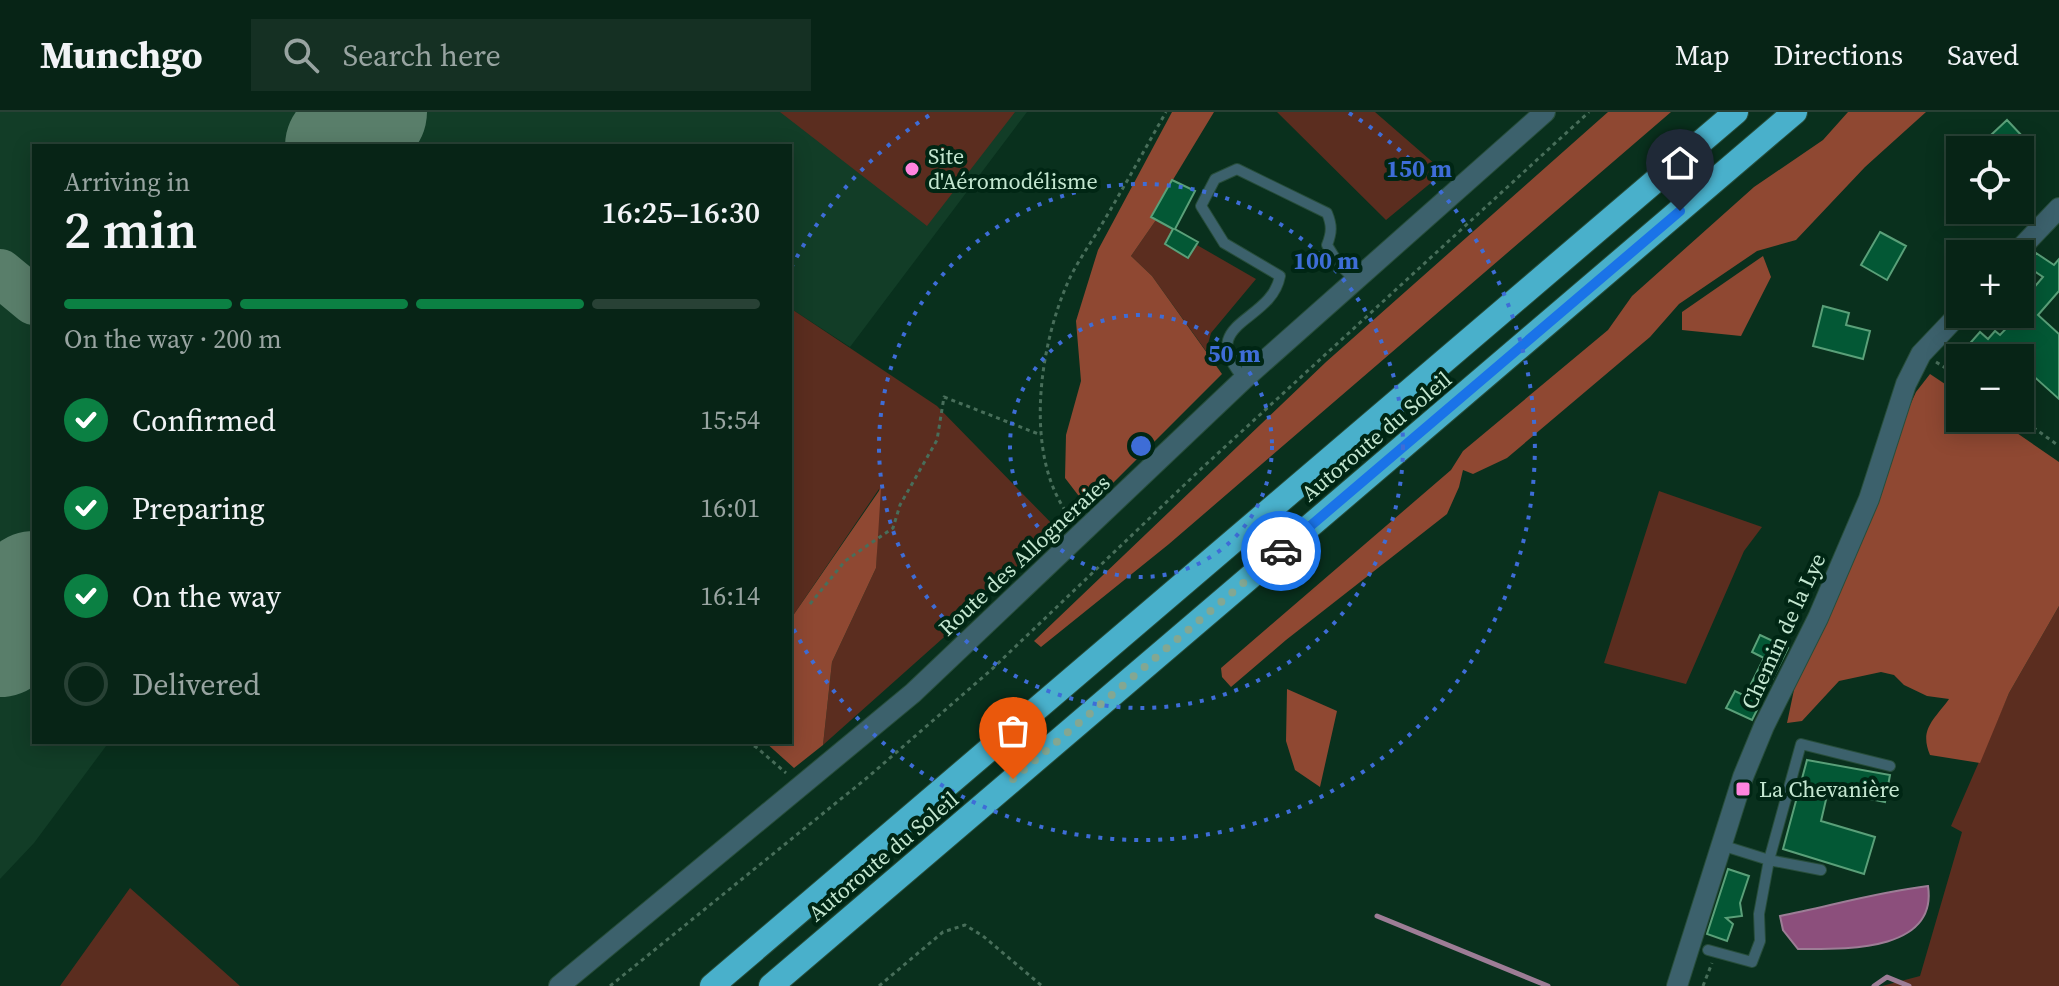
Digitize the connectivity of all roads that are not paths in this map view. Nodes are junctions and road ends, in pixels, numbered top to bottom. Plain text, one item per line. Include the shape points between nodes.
1 (1545, 112) edge
2 (1736, 112) edge
3 (1795, 112) edge
4 (2059, 208) edge
5 (2028, 240) edge
6 (1354, 279) junction
7 (1946, 328) edge
8 (1244, 379) junction
9 (1890, 766) dead end
10 (1721, 845) junction
11 (1769, 860) junction
12 (1821, 870) dead end
13 (1712, 951) road end
14 (559, 986) edge
15 (712, 986) edge
16 (771, 986) edge
17 (1677, 986) edge

1 - 6 street, Route des Allogneraies
2 - 15 highway, Autoroute du Soleil
3 - 16 highway, Autoroute du Soleil
4 - 5 street
6 - 8 street, Route des Allogneraies
6 - 8 lane via 1327,245 1327,213 1237,169 1215,179 1201,206 1224,243 1280,276 1278,289 1228,338 1229,362
7 - 10 street, Chemin de la Lye via 1921,354 1906,384 1869,499 1764,726
8 - 14 street, Route des Allogneraies via 913,693
9 - 11 lane via 1801,744
10 - 11 lane
10 - 17 street, Chemin de la Lye
11 - 12 lane
11 - 13 lane via 1760,941 1752,962

